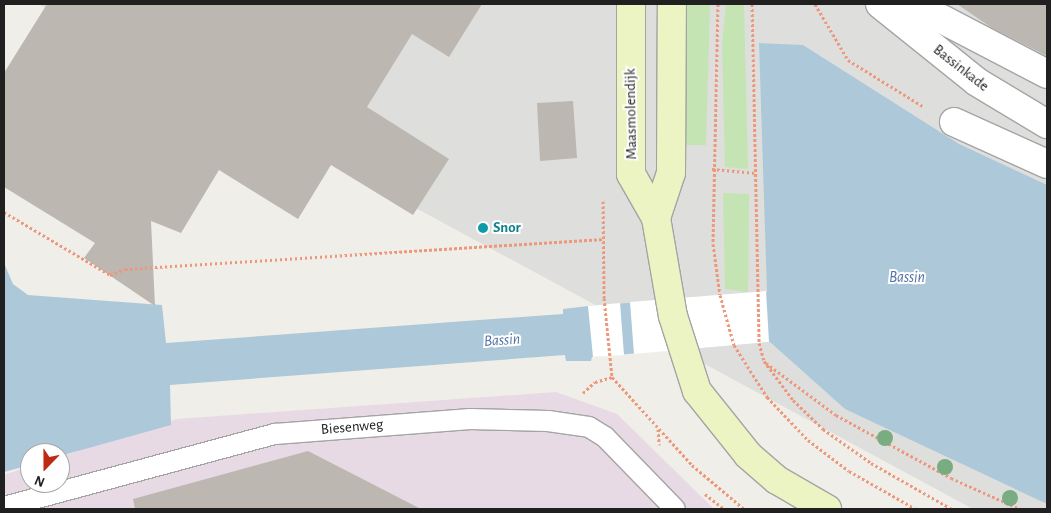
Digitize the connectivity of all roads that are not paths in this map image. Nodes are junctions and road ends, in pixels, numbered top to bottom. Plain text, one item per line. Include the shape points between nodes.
1 (631, 4) edge
2 (672, 4) edge
3 (880, 4) edge
4 (913, 4) edge
5 (1047, 74) edge
6 (954, 122) dead end
7 (1047, 124) edge
8 (1047, 164) edge
9 (656, 218) junction
10 (4, 507) edge
11 (674, 509) edge
12 (827, 509) edge

1 - 9 main road, Maasmolendijk via 631,174
2 - 9 main road, Maasmolendijk via 671,173
3 - 7 street, Bassinkade via 977,82
4 - 5 street
6 - 8 street
9 - 12 main road, Maasmolendijk via 682,350 697,391 748,455 777,480
10 - 11 lane, Biesenweg via 275,434 470,419 548,421 589,427 604,437

